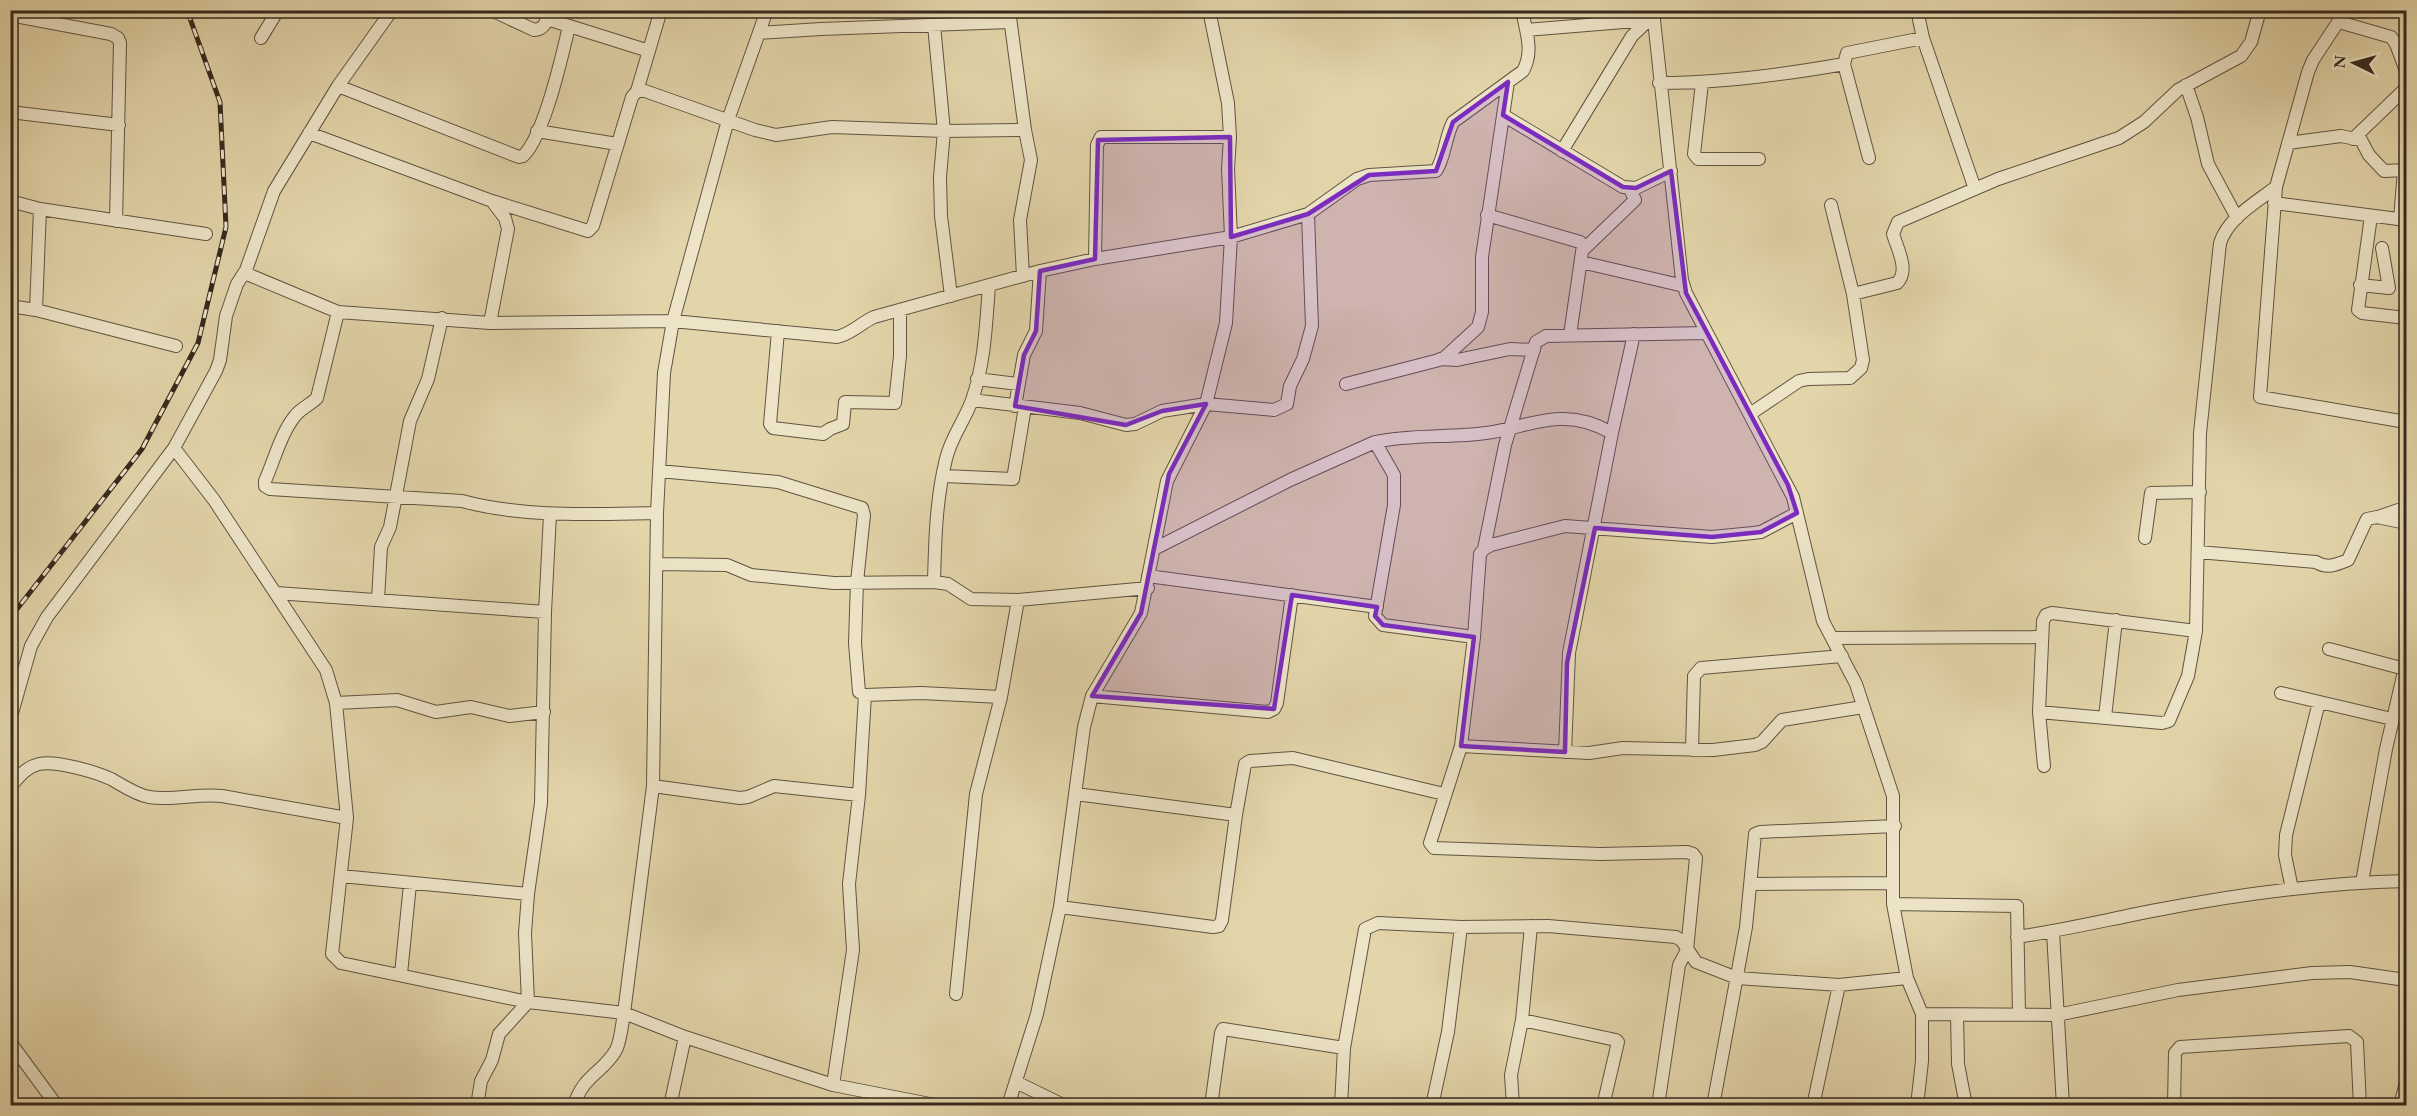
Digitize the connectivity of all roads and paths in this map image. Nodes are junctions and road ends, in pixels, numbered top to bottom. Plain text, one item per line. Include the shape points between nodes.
1 (278, 10) edge
2 (392, 10) edge
3 (491, 10) edge
4 (661, 10) edge
5 (767, 10) edge
6 (1209, 10) edge
7 (1522, 10) edge
8 (1917, 10) edge
9 (2260, 10) edge
10 (2346, 10) edge
11 (14, 14) edge
12 (548, 15) edge
13 (1652, 15) edge
14 (1009, 16) edge
15 (2339, 22) junction
16 (934, 25) junction
17 (569, 26) junction
18 (1526, 30) junction
19 (759, 33) junction
20 (261, 38) dead end
21 (1923, 38) junction
22 (649, 51) junction
23 (1844, 64) junction
24 (2406, 71) edge
25 (1508, 82) junction
26 (1659, 83) junction
27 (1702, 83) junction
28 (2186, 85) junction
29 (338, 86) junction
30 (2406, 88) edge
31 (638, 91) junction
32 (10, 112) edge
33 (1503, 115) junction
34 (728, 120) junction
35 (119, 125) junction
36 (1025, 130) junction
37 (537, 131) junction
38 (944, 131) junction
39 (309, 133) junction
40 (1230, 137) junction
41 (2353, 139) junction
42 (2288, 143) junction
43 (617, 144) junction
44 (1562, 151) junction
45 (1869, 158) dead end
46 (1759, 159) dead end
47 (2405, 170) edge
48 (1671, 171) junction
49 (2276, 187) junction
50 (1630, 189) junction
51 (1975, 189) junction
52 (10, 201) edge
53 (492, 201) junction
54 (2274, 203) junction
55 (1831, 205) dead end
56 (40, 209) junction
57 (1308, 213) junction
58 (1487, 215) junction
59 (2371, 216) junction
60 (2236, 218) junction
61 (2403, 220) edge
62 (116, 221) junction
63 (206, 234) dead end
64 (1231, 237) junction
65 (2382, 248) dead end
66 (1582, 256) junction
67 (1095, 259) junction
68 (246, 270) junction
69 (1040, 271) junction
70 (1023, 276) junction
71 (989, 285) junction
72 (2360, 285) junction
73 (1684, 286) junction
74 (1853, 294) junction
75 (951, 296) junction
76 (10, 306) edge
77 (36, 310) junction
78 (900, 310) junction
79 (338, 312) junction
80 (442, 318) junction
81 (2406, 318) edge
82 (673, 321) junction
83 (490, 323) junction
84 (778, 331) junction
85 (1707, 333) junction
86 (1570, 334) junction
87 (1634, 334) junction
88 (176, 346) dead end
89 (1534, 350) junction
90 (1440, 359) junction
91 (2406, 378) edge
92 (977, 379) junction
93 (1018, 384) junction
94 (1346, 384) dead end
95 (2406, 389) edge
96 (972, 400) junction
97 (1206, 404) junction
98 (1020, 406) junction
99 (1750, 414) junction
100 (2406, 422) edge
101 (1509, 431) junction
102 (1612, 433) junction
103 (1375, 442) junction
104 (174, 448) junction
105 (659, 471) junction
106 (943, 476) junction
107 (2200, 492) junction
108 (396, 496) junction
109 (2406, 505) edge
110 (657, 513) junction
111 (1797, 513) junction
112 (550, 514) junction
113 (2377, 517) junction
114 (2406, 523) edge
115 (1595, 528) junction
116 (2145, 538) dead end
117 (1154, 549) junction
118 (1484, 549) junction
119 (2198, 552) junction
120 (657, 564) junction
121 (857, 582) junction
122 (934, 582) junction
123 (1148, 582) junction
124 (276, 593) junction
125 (1292, 595) junction
126 (378, 600) junction
127 (1018, 600) junction
128 (1377, 607) junction
129 (545, 612) junction
130 (2116, 620) junction
131 (2196, 631) junction
132 (1474, 637) junction
133 (2042, 637) junction
134 (1832, 638) junction
135 (2329, 649) dead end
136 (1842, 657) junction
137 (2406, 666) edge
138 (2281, 693) dead end
139 (865, 695) junction
140 (1092, 696) junction
141 (1001, 697) junction
142 (2319, 702) junction
143 (336, 703) junction
144 (1863, 707) junction
145 (544, 712) junction
146 (2039, 712) junction
147 (2392, 716) junction
148 (2106, 717) junction
149 (2406, 717) edge
150 (10, 720) edge
151 (1461, 746) junction
152 (1692, 750) junction
153 (1565, 752) junction
154 (2044, 766) dead end
155 (653, 786) junction
156 (10, 787) edge
157 (1076, 794) junction
158 (1444, 794) junction
159 (860, 795) junction
160 (1236, 815) junction
161 (347, 818) junction
162 (1894, 826) junction
163 (341, 876) junction
164 (2406, 881) edge
165 (2362, 882) junction
166 (1893, 883) junction
167 (410, 884) junction
168 (1752, 884) junction
169 (2292, 889) junction
170 (528, 894) junction
171 (1893, 904) junction
172 (1060, 907) junction
173 (1531, 926) junction
174 (1461, 927) junction
175 (2053, 932) junction
176 (2017, 936) junction
177 (1688, 950) junction
178 (1696, 962) junction
179 (1679, 964) junction
180 (401, 974) junction
181 (1737, 978) junction
182 (1906, 978) junction
183 (2406, 980) edge
184 (1839, 985) junction
185 (956, 994) dead end
186 (528, 1002) junction
187 (624, 1013) junction
188 (1922, 1014) junction
189 (2019, 1014) junction
190 (1957, 1015) junction
191 (2057, 1015) junction
192 (1522, 1020) junction
193 (685, 1037) junction
194 (10, 1042) edge
195 (1344, 1048) junction
196 (1016, 1082) junction
197 (2406, 1082) edge
198 (833, 1085) junction
199 (57, 1106) edge
200 (477, 1106) edge
201 (574, 1106) edge
202 (670, 1106) edge
203 (940, 1106) edge
204 (1008, 1106) edge
205 (1065, 1106) edge
206 (1211, 1106) edge
207 (1341, 1106) edge
208 (1432, 1106) edge
209 (1513, 1106) edge
210 (1603, 1106) edge
211 (1658, 1106) edge
212 (1713, 1106) edge
213 (1813, 1106) edge
214 (1917, 1106) edge
215 (1966, 1106) edge
216 (2063, 1106) edge
217 (2174, 1106) edge
218 (2360, 1106) edge
219 (2400, 1106) edge

1 - 20 street
2 - 29 street
3 - 12 street via 534,30 544,26
4 - 22 street
5 - 19 street
6 - 40 street via 1228,102
7 - 18 street
8 - 21 street
9 - 28 street via 2251,42 2241,56
10 - 15 street
11 - 35 street via 118,38
12 - 17 street
13 - 18 street
13 - 26 street
13 - 44 street via 1632,36
14 - 16 street
14 - 36 street
15 - 24 street via 2391,38
15 - 42 street via 2313,60
16 - 19 street
16 - 38 street
17 - 22 street
17 - 37 street via 555,83
18 - 25 street via 1528,62
19 - 34 street
21 - 23 street via 1847,53
21 - 51 street
22 - 31 street
23 - 27 street via 1778,76
23 - 45 street
25 - 33 street
25 - 57 street via 1453,122 1436,171 1369,175
26 - 27 street
26 - 48 street
27 - 46 street via 1696,157
28 - 51 street via 2119,138
28 - 60 street via 2208,164
29 - 37 street via 519,157 526,154
29 - 39 street
30 - 41 street
31 - 34 street
31 - 43 street via 632,97
32 - 35 street
33 - 44 street
33 - 58 street
34 - 38 street via 776,135 825,128
34 - 82 street
35 - 62 street
36 - 38 street
36 - 70 street via 1031,160 1020,220
37 - 43 street
38 - 75 street via 941,216
39 - 53 street
39 - 68 street via 274,191
40 - 64 street via 1227,169
40 - 67 street via 1101,137 1097,145
41 - 42 street via 2341,136
41 - 47 street via 2361,140 2384,171
42 - 49 street
43 - 53 street via 593,226 588,231
44 - 50 street
47 - 61 street
48 - 50 street
48 - 73 street
49 - 54 street
49 - 60 street
50 - 66 street via 1635,200
51 - 74 street via 1898,222 1893,234 1903,268 1901,279
52 - 56 street
53 - 83 street via 508,229
54 - 59 street
54 - 100 street via 2260,397
55 - 74 street
56 - 62 street
56 - 77 street
57 - 64 street
57 - 97 street via 1312,326 1287,404 1274,410
58 - 66 street via 1580,242
58 - 90 street via 1481,320 1478,327
59 - 61 street
59 - 72 street
60 - 107 street via 2223,232 2220,243 2200,426
62 - 63 street
64 - 67 street
64 - 97 street via 1227,317
65 - 72 street via 2389,288
66 - 73 street
66 - 86 street
67 - 69 street
68 - 79 street via 247,274
68 - 104 street via 226,316 216,371
69 - 70 street
69 - 93 street via 1036,331 1025,352
70 - 71 street
71 - 75 street
71 - 92 street
72 - 81 street via 2358,310 2362,313
73 - 85 street
74 - 99 street via 1863,360 1856,374 1850,378 1799,381
75 - 78 street
76 - 77 street
77 - 88 street
78 - 84 street via 874,317 837,337
78 - 84 street via 895,403 844,402 843,424 823,434 773,428 770,424
79 - 80 street
79 - 108 street via 317,398 296,413 289,425 266,486
80 - 83 street
80 - 108 street via 428,380 410,421
82 - 83 street
82 - 84 street
82 - 105 street via 664,373
85 - 87 street
85 - 99 street
86 - 87 street
86 - 89 street via 1546,336 1536,342
87 - 102 street
89 - 90 street via 1510,349 1457,360
89 - 101 street
90 - 94 street
91 - 95 street
92 - 93 street
92 - 96 street
93 - 98 street
96 - 98 street
96 - 106 street via 948,449
97 - 98 street via 1162,411 1126,425 1080,413
97 - 117 street via 1169,474
98 - 106 street via 1013,479
99 - 111 street via 1793,497
101 - 102 street via 1559,419 1598,424
101 - 103 street
101 - 118 street
102 - 115 street
103 - 117 street
103 - 128 street via 1394,475 1394,505
104 - 124 street
104 - 150 street via 46,617 31,646
105 - 110 street
105 - 121 street via 778,482 862,508
106 - 122 street via 935,534
107 - 116 street via 2151,493
107 - 119 street
108 - 112 street
108 - 126 street via 381,547
109 - 113 street
110 - 112 street
110 - 120 street
111 - 115 street via 1761,532 1712,537
111 - 134 street via 1818,604
112 - 129 street
113 - 114 street
113 - 119 street via 2367,519 2348,560 2335,565
115 - 118 street via 1565,526
115 - 153 street via 1567,663
117 - 123 street
118 - 132 street via 1480,554
119 - 131 street
120 - 121 street via 727,566 751,574
120 - 155 street
121 - 122 street
121 - 139 street via 858,690
122 - 127 street via 948,584 971,599
123 - 125 street
123 - 127 street
123 - 140 street via 1141,613
124 - 126 street
124 - 143 street via 326,670
125 - 128 street
125 - 140 street via 1274,709 1226,709
126 - 129 street
127 - 141 street
128 - 132 street via 1375,616 1383,625
129 - 145 street
130 - 131 street
130 - 133 street via 2052,613 2043,621
130 - 148 street
131 - 148 street via 2188,676 2169,721
132 - 151 street
133 - 134 street
133 - 146 street
134 - 136 street
135 - 137 street
136 - 144 street
136 - 152 street via 1701,668 1694,676
137 - 147 street
138 - 142 street
139 - 141 street
139 - 159 street
140 - 157 street
141 - 185 street via 976,794
142 - 147 street
142 - 169 street via 2286,835
143 - 145 street via 405,700 429,711 471,707 509,716
143 - 161 street
144 - 152 street via 1782,720 1755,745
144 - 162 street via 1893,796
145 - 170 street via 541,803
146 - 148 street
146 - 154 street
147 - 149 street
147 - 165 street
151 - 153 street
151 - 158 street
152 - 153 street via 1623,748
155 - 159 street via 740,798 774,786
155 - 187 street
156 - 161 street via 23,772 39,764 51,764 95,772 146,796 206,794
157 - 160 street
157 - 172 street
158 - 160 street via 1293,758 1250,761 1245,764
158 - 177 street via 1430,843 1434,848 1693,854 1696,858
159 - 198 street via 849,884 853,950
160 - 172 street via 1219,926
161 - 163 street
162 - 166 street
162 - 168 street via 1760,832 1754,839
163 - 167 street
163 - 180 street via 332,954 341,963
164 - 165 street
165 - 169 street
166 - 168 street
166 - 171 street
167 - 170 street
167 - 180 street
168 - 181 street
169 - 175 street via 2157,910
170 - 186 street
171 - 176 street via 2014,905 2018,909
171 - 182 street
172 - 196 street via 1037,1014
173 - 174 street
173 - 177 street via 1676,937
173 - 192 street
174 - 195 street via 1378,923 1365,929
174 - 208 street via 1449,1020
175 - 176 street
175 - 191 street
176 - 189 street
177 - 178 street
177 - 179 street
178 - 179 street
178 - 181 street
179 - 211 street
180 - 186 street
181 - 184 street
181 - 212 street
182 - 184 street
182 - 188 street
183 - 191 street via 2350,972 2312,973 2178,990
184 - 213 street
186 - 187 street
186 - 200 street via 499,1034 481,1081
187 - 193 street
187 - 201 street via 616,1049 581,1088
188 - 190 street
188 - 214 street
189 - 190 street
189 - 191 street
190 - 215 street via 1958,1064
191 - 216 street
192 - 209 street via 1510,1075
192 - 210 street via 1618,1042
193 - 198 street
193 - 202 street
194 - 199 street
195 - 206 street via 1223,1029
195 - 207 street
196 - 204 street
196 - 205 street
197 - 219 street
198 - 203 street
217 - 218 street via 2175,1053 2180,1047 2349,1036 2357,1042

